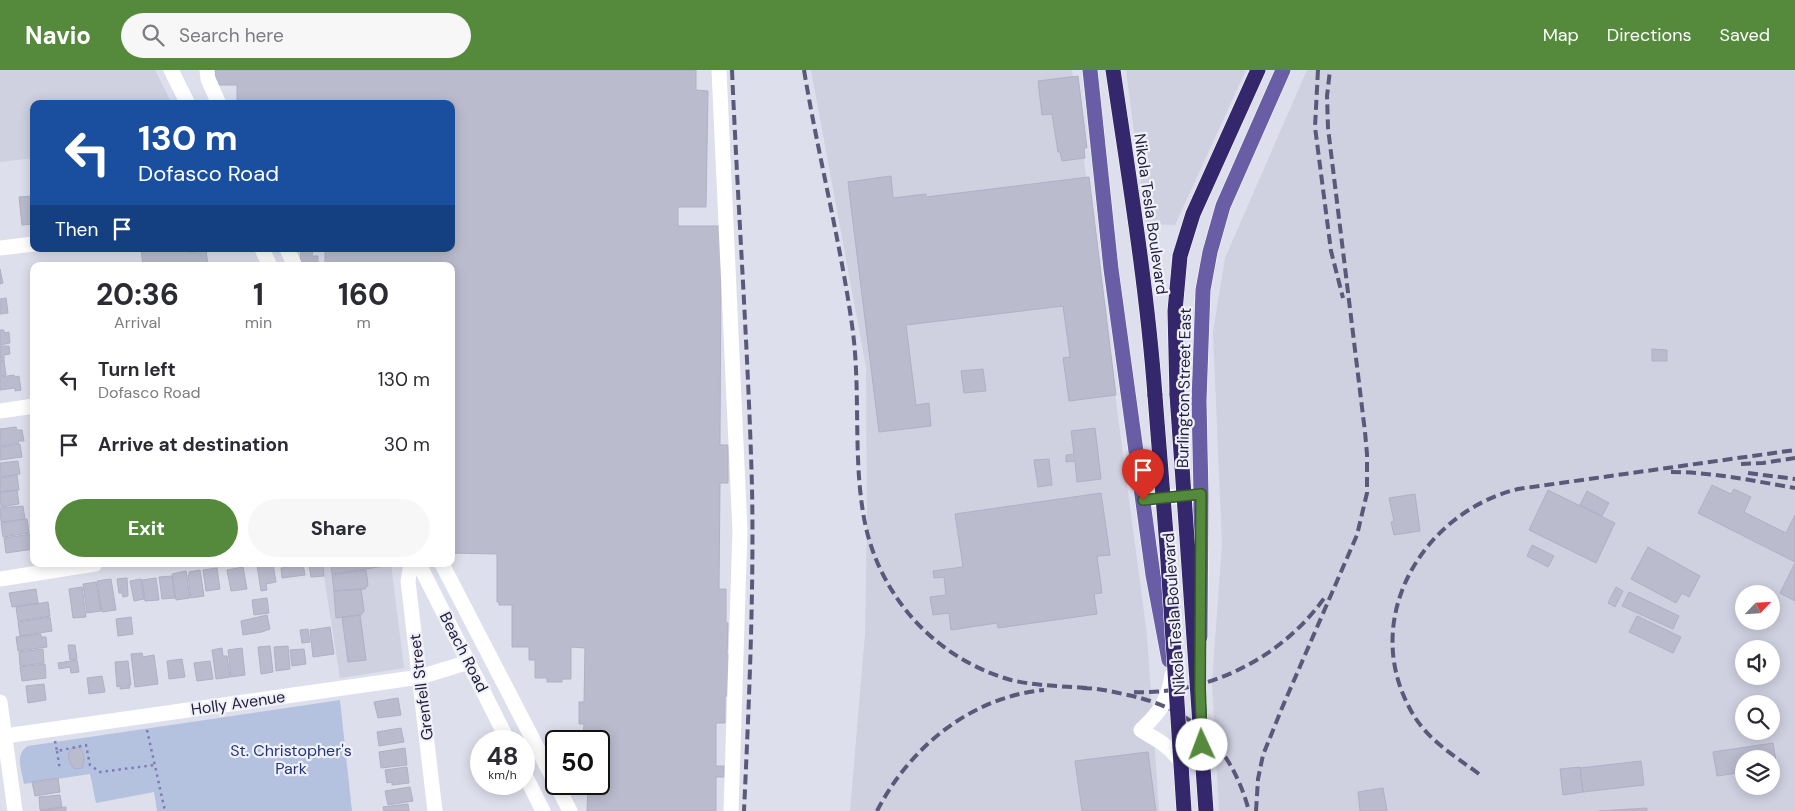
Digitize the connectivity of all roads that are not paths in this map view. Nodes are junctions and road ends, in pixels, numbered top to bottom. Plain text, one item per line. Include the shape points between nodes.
1 (170, 70) edge
2 (207, 70) edge
3 (719, 70) edge
4 (1090, 70) edge
5 (1113, 70) edge
6 (1258, 70) edge
7 (1283, 70) edge
8 (186, 100) edge
9 (216, 100) edge
10 (30, 244) edge
11 (0, 248) edge
12 (30, 407) edge
13 (0, 411) edge
14 (1201, 494) junction
15 (1143, 500) junction
16 (76, 567) edge
17 (410, 567) edge
18 (421, 567) edge
19 (444, 567) edge
20 (0, 579) edge
21 (469, 662) junction
22 (1172, 675) junction
23 (420, 677) junction
24 (0, 702) edge
25 (503, 730) edge
26 (5, 736) junction
27 (1180, 761) junction
28 (534, 795) edge
29 (15, 811) edge
30 (435, 811) edge
31 (542, 811) edge
32 (570, 811) edge
33 (731, 811) edge
34 (1184, 811) edge
35 (1205, 811) edge

1 - 8 street
2 - 9 street
3 - 33 street via 740,531
4 - 15 main road via 1106,228
5 - 34 highway, Nikola Tesla Boulevard, bridge via 1155,396
6 - 35 highway, Nikola Tesla Boulevard, bridge via 1193,214 1180,256 1175,311 1177,394
7 - 14 main road, Burlington Street East via 1223,206 1210,252 1203,290 1200,338
10 - 11 street
12 - 13 street
14 - 15 street
14 - 35 main road, Burlington Street East via 1200,689
15 - 22 main road
16 - 20 street
17 - 23 street, Grenfell Street via 408,581
18 - 21 street, Beach Road
19 - 32 street
21 - 23 street, Holly Avenue
21 - 25 street, Beach Road
22 - 27 main road
22 - 27 street via 1163,706 1141,730 1161,742
23 - 26 street, Holly Avenue
23 - 30 street, Grenfell Street
24 - 26 street
26 - 29 street
27 - 34 main road
28 - 31 street

